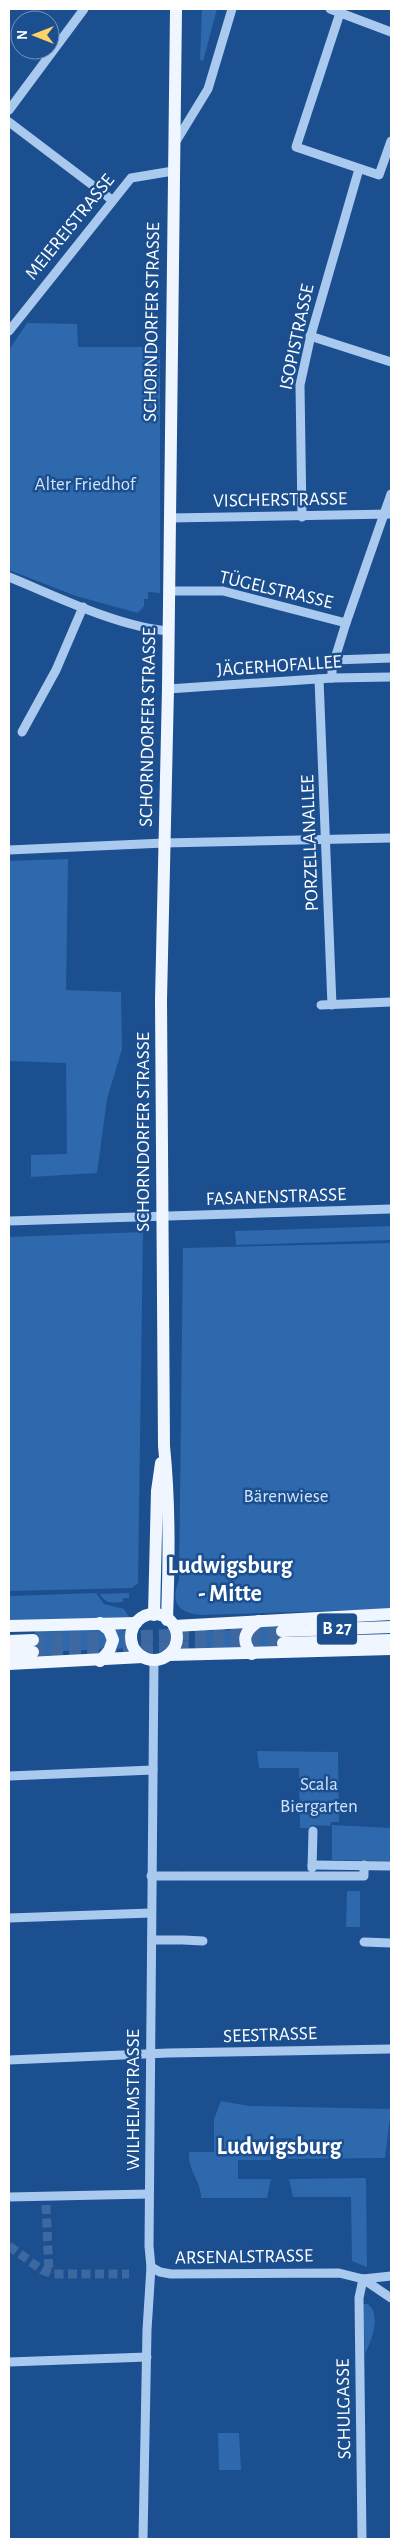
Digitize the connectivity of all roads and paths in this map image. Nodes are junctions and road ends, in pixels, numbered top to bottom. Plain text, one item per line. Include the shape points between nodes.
1 (84, 9) edge
2 (176, 9) edge
3 (232, 9) edge
4 (330, 9) edge
5 (340, 13) junction
6 (391, 32) edge
7 (9, 110) edge
8 (9, 122) edge
9 (391, 141) edge
10 (173, 146) junction
11 (359, 169) junction
12 (173, 171) junction
13 (112, 200) junction
14 (9, 331) edge
15 (310, 336) junction
16 (391, 362) edge
17 (391, 494) edge
18 (388, 514) edge
19 (302, 517) junction
20 (170, 518) junction
21 (9, 577) edge
22 (170, 590) junction
23 (82, 607) junction
24 (346, 623) junction
25 (169, 631) junction
26 (391, 658) edge
27 (334, 660) junction
28 (391, 677) edge
29 (332, 678) junction
30 (320, 679) junction
31 (168, 689) junction
32 (22, 732) dead end
33 (391, 838) edge
34 (326, 840) junction
35 (164, 843) junction
36 (9, 850) edge
37 (391, 1002) edge
38 (321, 1005) dead end
39 (332, 1005) junction
40 (391, 1209) edge
41 (163, 1215) junction
42 (9, 1221) edge
43 (164, 1446) junction
44 (391, 1614) edge
45 (154, 1615) junction
46 (260, 1620) junction
47 (100, 1623) junction
48 (136, 1623) junction
49 (171, 1623) junction
50 (9, 1626) edge
51 (391, 1627) edge
52 (391, 1640) edge
53 (9, 1641) edge
54 (391, 1649) edge
55 (9, 1652) edge
56 (252, 1654) junction
57 (168, 1655) junction
58 (149, 1659) junction
59 (100, 1660) junction
60 (9, 1664) edge
61 (153, 1770) junction
62 (9, 1776) edge
63 (313, 1831) dead end
64 (312, 1865) junction
65 (364, 1865) junction
66 (391, 1866) edge
67 (151, 1876) junction
68 (312, 1876) junction
69 (151, 1913) junction
70 (9, 1918) edge
71 (152, 1940) junction
72 (203, 1941) dead end
73 (364, 1942) dead end
74 (391, 1943) edge
75 (391, 2049) edge
76 (149, 2054) junction
77 (9, 2060) edge
78 (149, 2194) junction
79 (9, 2198) edge
80 (151, 2267) junction
81 (390, 2276) edge
82 (363, 2279) junction
83 (389, 2297) edge
84 (147, 2357) junction
85 (9, 2362) edge
86 (143, 2539) edge
87 (362, 2539) edge

1 - 7 street
2 - 10 main road, SCHORNDORFER STRASSE
3 - 10 street via 208,89
4 - 5 street
5 - 6 street
5 - 11 street via 296,147
8 - 13 street
9 - 11 street via 379,175
10 - 12 main road, SCHORNDORFER STRASSE
11 - 15 street, ISOPISTRASSE
12 - 13 street, MEIEREISTRASSE via 131,178
12 - 20 main road, SCHORNDORFER STRASSE
13 - 14 street, MEIEREISTRASSE
15 - 16 street
15 - 19 street, ISOPISTRASSE via 300,385
17 - 18 street
18 - 19 street, VISCHERSTRASSE
18 - 24 street
19 - 20 street, VISCHERSTRASSE
20 - 22 main road, SCHORNDORFER STRASSE
21 - 23 street
22 - 24 street, TÜGELSTRASSE via 223,591
22 - 25 main road, SCHORNDORFER STRASSE
23 - 25 street via 152,630
23 - 32 street via 56,670
24 - 27 street
25 - 31 main road, SCHORNDORFER STRASSE
26 - 27 street, JÄGERHOFALLEE
27 - 29 street
28 - 29 street, JÄGERHOFALLEE
29 - 30 street, JÄGERHOFALLEE
30 - 31 street, JÄGERHOFALLEE
30 - 34 street, PORZELLANALLEE
31 - 35 main road, SCHORNDORFER STRASSE
33 - 34 street
34 - 35 street
34 - 39 street, PORZELLANALLEE
35 - 36 street
35 - 41 main road, SCHORNDORFER STRASSE via 161,1000
37 - 39 street
38 - 39 street
40 - 41 street, FASANENSTRASSE
41 - 42 street, FASANENSTRASSE
41 - 43 main road, SCHORNDORFER STRASSE
43 - 45 main road, SCHORNDORFER STRASSE via 157,1491
43 - 49 main road, SCHORNDORFER STRASSE
44 - 46 main road
45 - 48 main road
45 - 49 main road
46 - 49 main road
46 - 56 main road via 247,1630 244,1637
47 - 48 main road
47 - 50 main road
47 - 59 main road via 109,1630 113,1640 109,1651
48 - 58 main road via 131,1635 134,1650
49 - 57 main road via 176,1643
51 - 52 main road, B 27 via 283,1637
53 - 55 main road via 32,1646
54 - 56 main road
56 - 57 main road
57 - 58 main road
58 - 59 main road
58 - 61 street, WILHELMSTRASSE
59 - 60 main road
61 - 62 street
61 - 67 street, WILHELMSTRASSE
63 - 64 street
64 - 65 street
64 - 68 street
65 - 66 street
65 - 68 street via 364,1876
67 - 68 street
67 - 69 street, WILHELMSTRASSE
69 - 70 street
69 - 71 street, WILHELMSTRASSE
71 - 72 street
71 - 76 street, WILHELMSTRASSE
73 - 74 street
75 - 76 street, SEESTRASSE
76 - 77 street, SEESTRASSE
76 - 78 street, WILHELMSTRASSE
78 - 79 street via 46,2201
78 - 80 street, WILHELMSTRASSE
80 - 82 street, ARSENALSTRASSE via 171,2274 339,2272
80 - 84 street, WILHELMSTRASSE
81 - 82 street
81 - 83 street via 384,2284
82 - 83 street
82 - 87 street, SCHULGASSE via 359,2298
84 - 85 street
84 - 86 street, WILHELMSTRASSE

